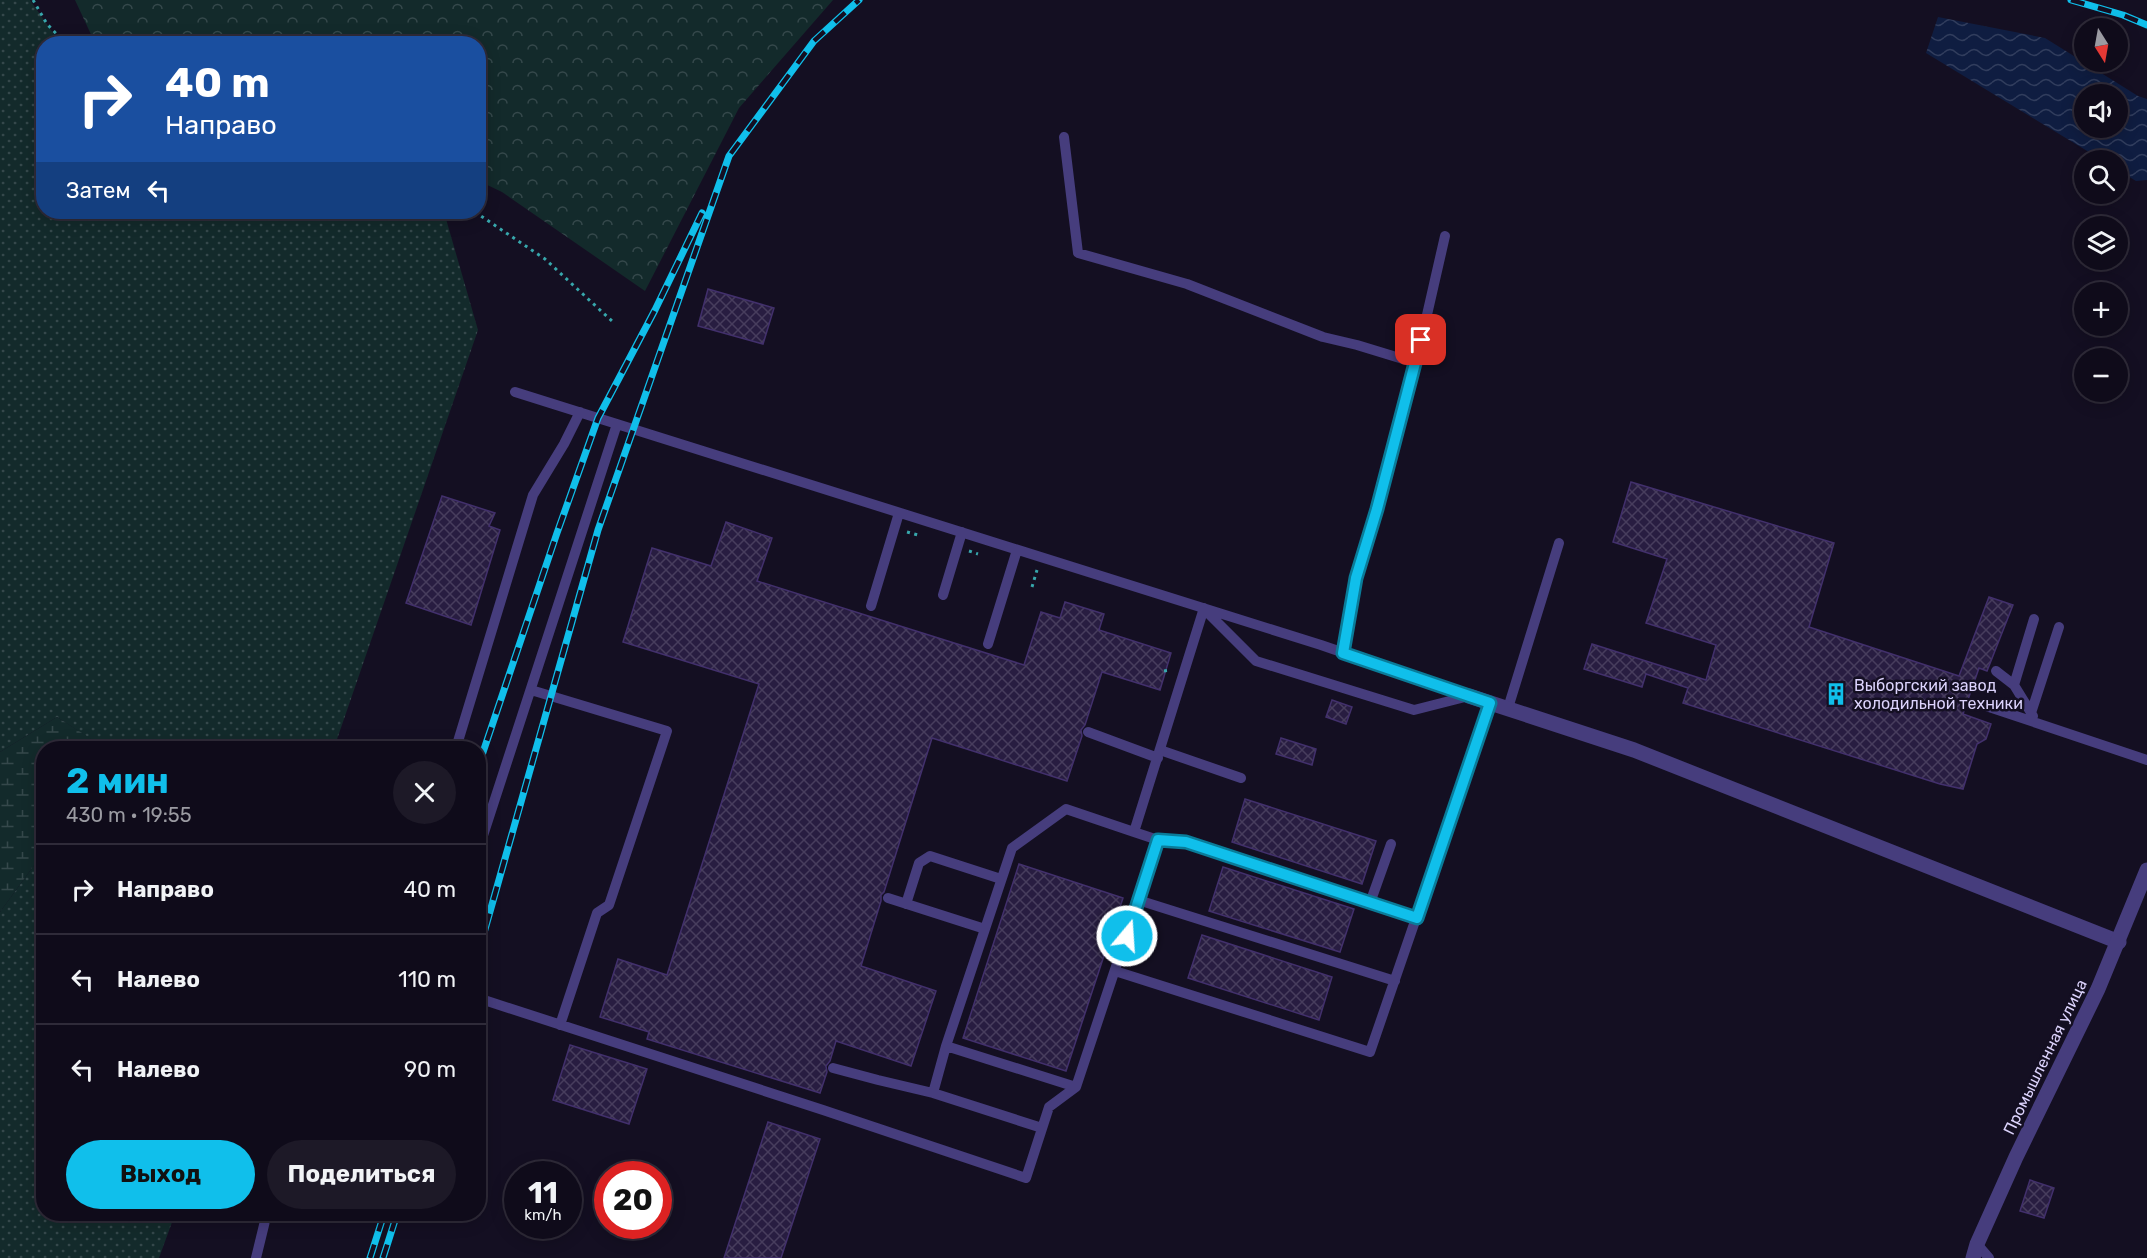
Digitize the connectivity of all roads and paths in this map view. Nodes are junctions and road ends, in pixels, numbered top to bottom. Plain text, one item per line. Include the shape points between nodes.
1 (33, 0) edge
2 (58, 36) edge
3 (1064, 137) dead end
4 (486, 219) edge
5 (1445, 236) dead end
6 (614, 322) dead end
7 (1416, 363) junction
8 (515, 392) dead end
9 (580, 412) junction
10 (617, 424) junction
11 (900, 513) junction
12 (962, 532) junction
13 (1558, 543) dead end
14 (1017, 550) junction
15 (943, 595) dead end
16 (871, 606) dead end
17 (1203, 608) junction
18 (2034, 618) dead end
19 (2059, 627) dead end
20 (988, 644) dead end
21 (1343, 653) junction
22 (1996, 671) dead end
23 (2014, 685) junction
24 (531, 690) junction
25 (1469, 696) junction
26 (1490, 703) junction
27 (1986, 706) dead end
28 (1508, 708) junction
29 (2034, 718) junction
30 (1088, 732) dead end
31 (458, 741) edge
32 (1159, 754) junction
33 (2147, 760) edge
34 (1241, 778) dead end
35 (486, 827) edge
36 (1134, 832) junction
37 (1158, 840) junction
38 (1391, 844) dead end
39 (2147, 870) edge
40 (1001, 879) junction
41 (888, 898) dead end
42 (1138, 900) junction
43 (1370, 903) junction
44 (906, 904) junction
45 (1417, 918) junction
46 (985, 929) junction
47 (2119, 942) junction
48 (1115, 971) junction
49 (1395, 981) junction
50 (486, 1001) edge
51 (560, 1025) junction
52 (946, 1046) junction
53 (833, 1068) dead end
54 (1076, 1087) junction
55 (933, 1092) junction
56 (1042, 1128) junction
57 (265, 1221) edge
58 (1975, 1251) edge
59 (256, 1258) edge
60 (1989, 1258) edge

1 - 2 path
3 - 7 lane via 1078,253 1187,284 1323,337
4 - 6 path via 545,259
5 - 7 lane
7 - 21 lane via 1356,578
8 - 9 lane
9 - 10 lane
9 - 31 lane via 533,495
10 - 11 lane
10 - 24 lane
11 - 12 lane
11 - 16 lane
12 - 14 lane
12 - 15 lane
13 - 28 lane
14 - 17 lane
14 - 20 lane
17 - 21 lane
17 - 25 lane via 1256,661 1414,710
17 - 32 lane
18 - 23 lane
19 - 29 lane
21 - 25 lane
22 - 23 lane
23 - 29 lane
24 - 35 lane
24 - 51 lane via 667,731 609,905 597,914
25 - 26 street
26 - 28 street
26 - 45 lane
27 - 29 lane
28 - 47 street via 1634,750
29 - 33 lane
30 - 32 lane
32 - 34 lane
32 - 36 lane
36 - 37 lane
36 - 40 lane via 1065,809 1012,848
37 - 42 lane
37 - 43 lane via 1186,842
38 - 43 lane
39 - 47 street, Промышленная улица
40 - 44 lane via 930,856 919,863
40 - 46 lane
41 - 44 lane
42 - 48 lane
42 - 49 lane
43 - 45 lane
44 - 46 lane
45 - 49 lane
46 - 52 lane
47 - 58 street, Промышленная улица
48 - 49 lane via 1370,1052
48 - 54 lane
50 - 51 lane
51 - 56 lane via 1026,1178
52 - 54 lane
52 - 55 lane
53 - 55 lane
54 - 56 lane via 1049,1107
55 - 56 lane
57 - 59 lane
58 - 60 lane

